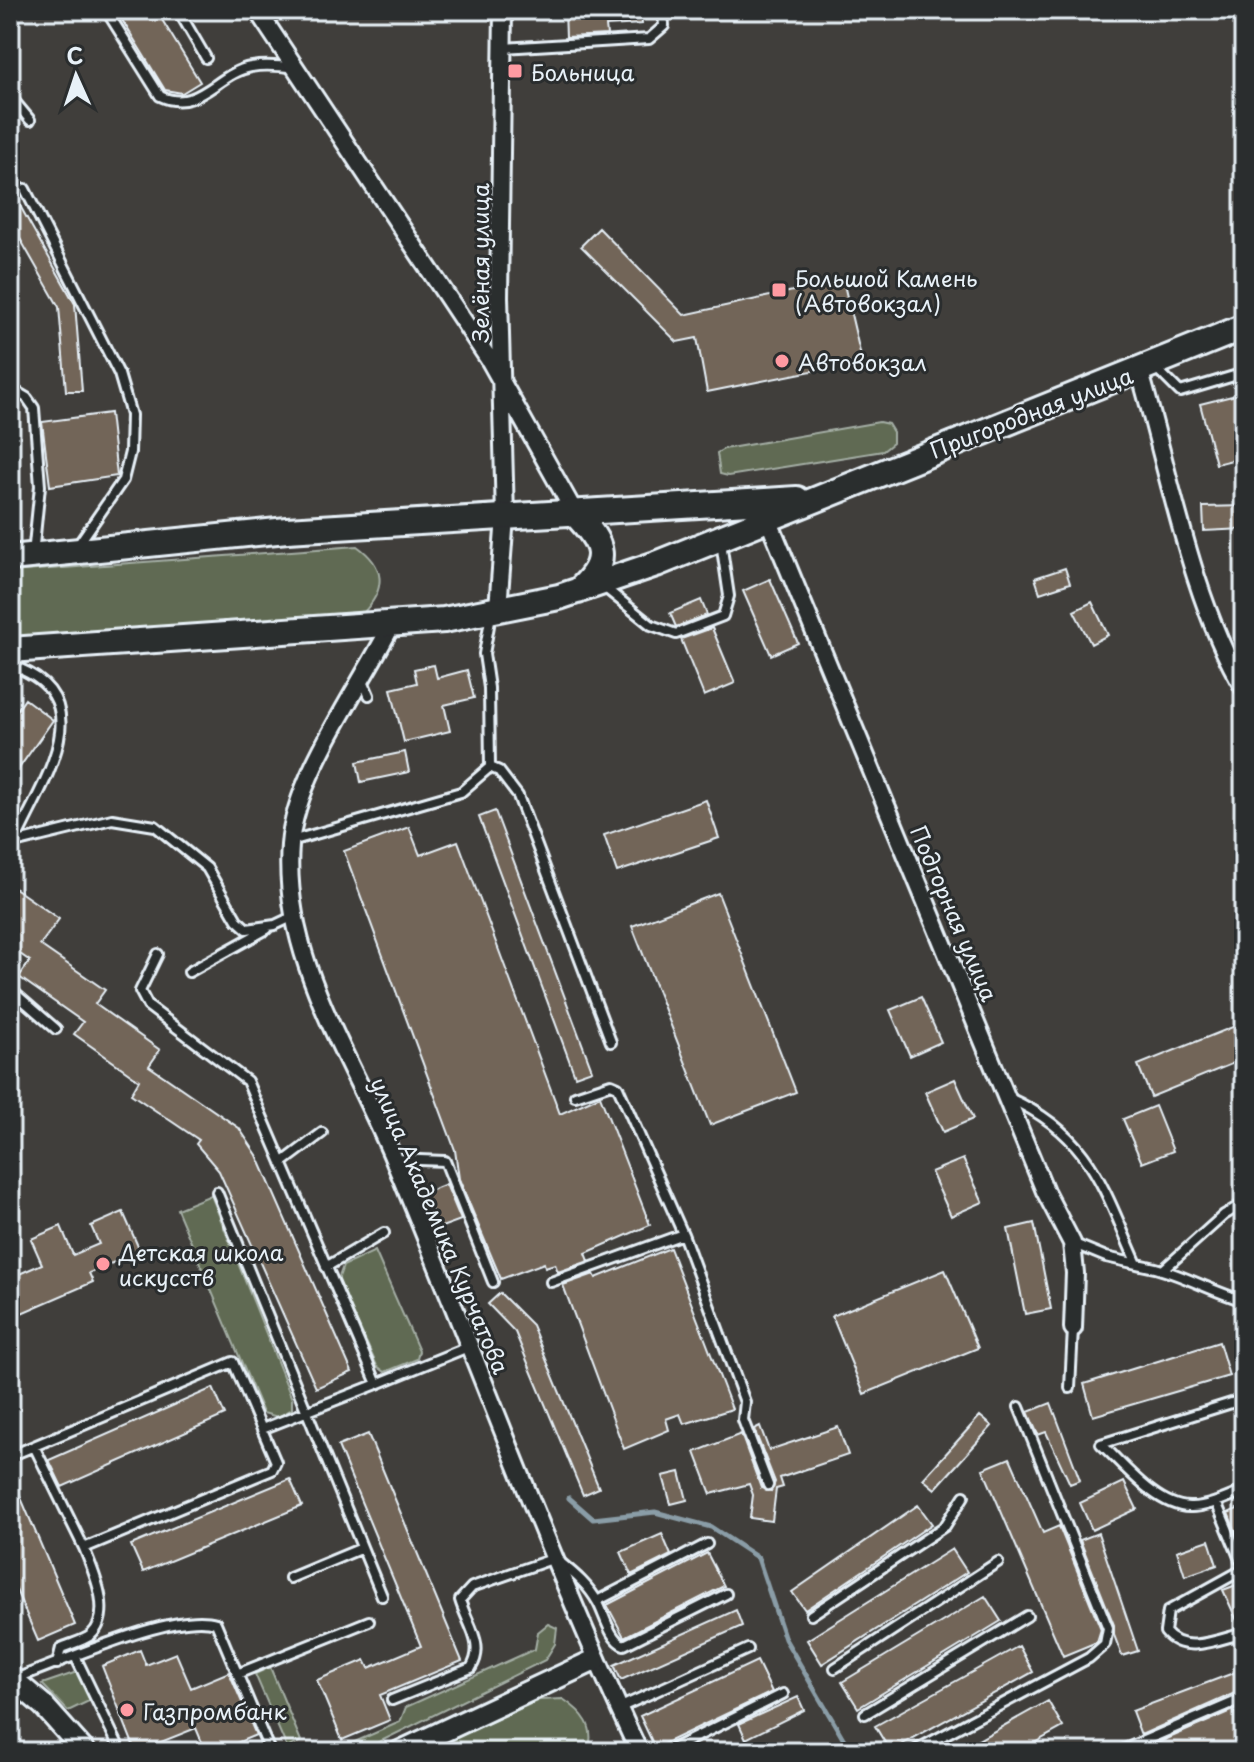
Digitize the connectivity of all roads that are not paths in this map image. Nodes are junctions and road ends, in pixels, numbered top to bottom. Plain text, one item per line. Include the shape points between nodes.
1 (106, 10) edge
2 (178, 10) edge
3 (257, 10) edge
4 (503, 10) edge
5 (663, 10) edge
6 (502, 48) junction
7 (206, 58) dead end
8 (297, 68) junction
9 (10, 96) edge
10 (30, 120) dead end
11 (25, 189) dead end
12 (1244, 327) edge
13 (1146, 366) junction
14 (1244, 373) edge
15 (502, 380) junction
16 (10, 388) edge
17 (819, 498) junction
18 (576, 515) junction
19 (505, 517) junction
20 (768, 519) junction
21 (720, 539) junction
22 (74, 550) junction
23 (22, 557) edge
24 (589, 587) junction
25 (495, 609) junction
26 (392, 624) junction
27 (14, 659) edge
28 (1244, 688) edge
29 (490, 767) junction
30 (290, 842) junction
31 (12, 843) edge
32 (294, 916) junction
33 (275, 925) junction
34 (158, 954) dead end
35 (189, 972) dead end
36 (10, 989) edge
37 (56, 1029) dead end
38 (611, 1042) dead end
39 (575, 1096) dead end
40 (1008, 1098) junction
41 (322, 1133) dead end
42 (394, 1159) junction
43 (282, 1163) junction
44 (217, 1192) dead end
45 (1244, 1203) edge
46 (384, 1233) dead end
47 (683, 1234) junction
48 (1072, 1243) junction
49 (1137, 1264) junction
50 (326, 1267) junction
51 (1164, 1269) junction
52 (493, 1282) dead end
53 (551, 1282) dead end
54 (1244, 1301) edge
55 (1073, 1328) joint
56 (468, 1347) junction
57 (377, 1384) junction
58 (1070, 1388) dead end
59 (1241, 1400) dead end
60 (1019, 1407) dead end
61 (306, 1413) junction
62 (262, 1429) junction
63 (34, 1446) junction
64 (10, 1456) edge
65 (768, 1485) dead end
66 (1244, 1491) edge
67 (964, 1496) dead end
68 (1216, 1502) junction
69 (707, 1544) dead end
70 (84, 1548) junction
71 (362, 1548) junction
72 (555, 1558) junction
73 (998, 1562) dead end
74 (1244, 1569) edge
75 (290, 1578) dead end
76 (726, 1594) dead end
77 (382, 1596) dead end
78 (597, 1601) junction
79 (811, 1615) dead end
80 (1027, 1616) dead end
81 (369, 1621) dead end
82 (1244, 1633) edge
83 (748, 1649) dead end
84 (76, 1658) junction
85 (595, 1660) junction
86 (57, 1664) junction
87 (835, 1668) dead end
88 (237, 1674) junction
89 (12, 1678) edge
90 (783, 1694) dead end
91 (1244, 1698) edge
92 (392, 1700) dead end
93 (619, 1708) junction
94 (865, 1714) dead end
95 (266, 1751) edge
96 (670, 1751) edge
97 (85, 1752) edge
98 (115, 1752) edge
99 (399, 1752) edge
100 (639, 1752) edge
101 (912, 1752) edge
102 (1118, 1752) edge

1 - 8 lane via 160,96 174,103 193,99 252,66
2 - 7 lane
3 - 8 street
4 - 6 street, Зелёная улица
5 - 6 lane via 664,26 649,39
6 - 15 street, Зелёная улица
8 - 15 street
9 - 10 lane
11 - 22 lane via 119,374 131,415 123,480
12 - 13 main road, Пригородная улица
13 - 14 lane via 1180,392
13 - 17 main road, Пригородная улица
13 - 28 street via 1197,575 1229,663
15 - 18 street
15 - 19 street, Зелёная улица
16 - 23 lane via 34,408 40,486
17 - 18 main road
17 - 20 main road, Пригородная улица
18 - 19 main road
18 - 24 main road via 597,537 600,556
19 - 22 main road
19 - 25 street, Зелёная улица
20 - 21 main road, Пригородная улица
20 - 40 street, Подгорная улица
21 - 24 main road, Пригородная улица
21 - 24 lane via 728,607 723,616 687,630 676,634 651,625
22 - 23 main road
24 - 25 main road, Пригородная улица
25 - 26 main road, Пригородная улица
25 - 29 lane via 484,654
26 - 27 main road, Пригородная улица via 169,639
26 - 30 street, улица Академика Курчатова via 366,688 310,774
27 - 31 lane via 56,694 62,729
29 - 30 lane via 461,792
29 - 38 lane via 518,796
30 - 32 street, улица Академика Курчатова via 288,881
31 - 33 lane via 112,819 155,826 207,868 247,929
32 - 33 lane
32 - 42 street, улица Академика Курчатова via 321,1005
33 - 35 lane
34 - 43 lane via 140,991 148,1006 247,1081
36 - 37 lane
39 - 47 lane via 611,1084 618,1087
40 - 48 street, Подгорная улица via 1012,1126
40 - 49 lane via 1041,1115 1077,1144 1093,1165
41 - 43 lane
42 - 52 lane via 445,1161
42 - 56 street, улица Академика Курчатова
43 - 50 lane
44 - 61 lane
45 - 51 lane
46 - 50 lane
47 - 53 lane
47 - 65 lane via 745,1402 743,1420
48 - 49 lane
48 - 55 street, Подгорная улица
49 - 51 lane
50 - 57 lane
51 - 54 lane
55 - 58 lane
56 - 57 lane
56 - 72 street, улица Академика Курчатова
57 - 61 lane
59 - 68 lane via 1101,1444 1163,1499 1188,1507
60 - 101 lane via 1108,1628 1105,1644 1089,1658
61 - 62 lane
61 - 71 lane
62 - 63 lane via 233,1362
62 - 70 lane via 276,1462 272,1470
63 - 64 lane
63 - 70 lane
66 - 68 lane
67 - 79 lane via 945,1526
68 - 74 lane
69 - 78 lane
70 - 86 lane via 99,1586 99,1625 89,1637 61,1648
71 - 75 lane
71 - 77 lane
72 - 78 lane
72 - 85 street, улица Академика Курчатова
72 - 92 lane via 472,1587 460,1600 479,1646 471,1668
73 - 87 lane
74 - 82 lane via 1168,1611 1164,1623 1171,1639 1192,1646
76 - 78 lane via 624,1645 615,1639
80 - 94 lane
81 - 88 lane
83 - 93 lane
84 - 86 lane
84 - 88 lane via 161,1626 201,1618 216,1623
84 - 98 lane via 117,1743
85 - 93 street, улица Академика Курчатова
85 - 99 street
86 - 89 lane
88 - 95 lane
89 - 97 street
90 - 96 lane
91 - 102 lane
93 - 100 street, улица Академика Курчатова

